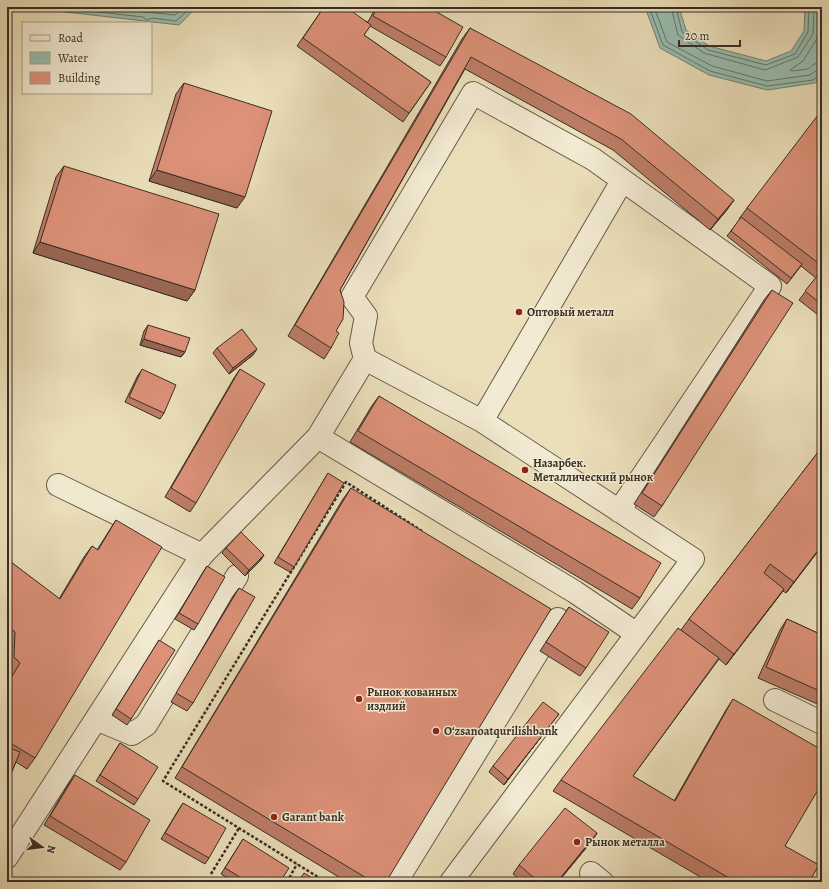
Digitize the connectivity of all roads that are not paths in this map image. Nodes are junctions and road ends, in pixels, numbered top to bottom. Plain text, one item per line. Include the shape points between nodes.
1 (622, 181) junction
2 (365, 359) junction
3 (482, 421) junction
4 (318, 437) junction
5 (58, 486) dead end
6 (619, 511) junction
7 (202, 555) junction
8 (237, 576) dead end
9 (558, 619) dead end
10 (637, 634) junction
11 (775, 700) dead end
12 (96, 719) junction
13 (822, 723) edge
14 (7, 857) edge
15 (396, 882) edge
16 (451, 882) edge

1 - 2 lane via 593,159 473,93 352,297 366,316 361,343
1 - 3 lane
1 - 6 lane via 770,286
2 - 3 lane
2 - 4 lane
3 - 6 lane
4 - 7 lane
4 - 10 lane via 575,592
5 - 7 lane
6 - 10 lane via 693,559
7 - 12 lane
8 - 12 lane via 146,725 132,734
9 - 15 lane
10 - 16 lane
11 - 13 lane
12 - 14 lane

